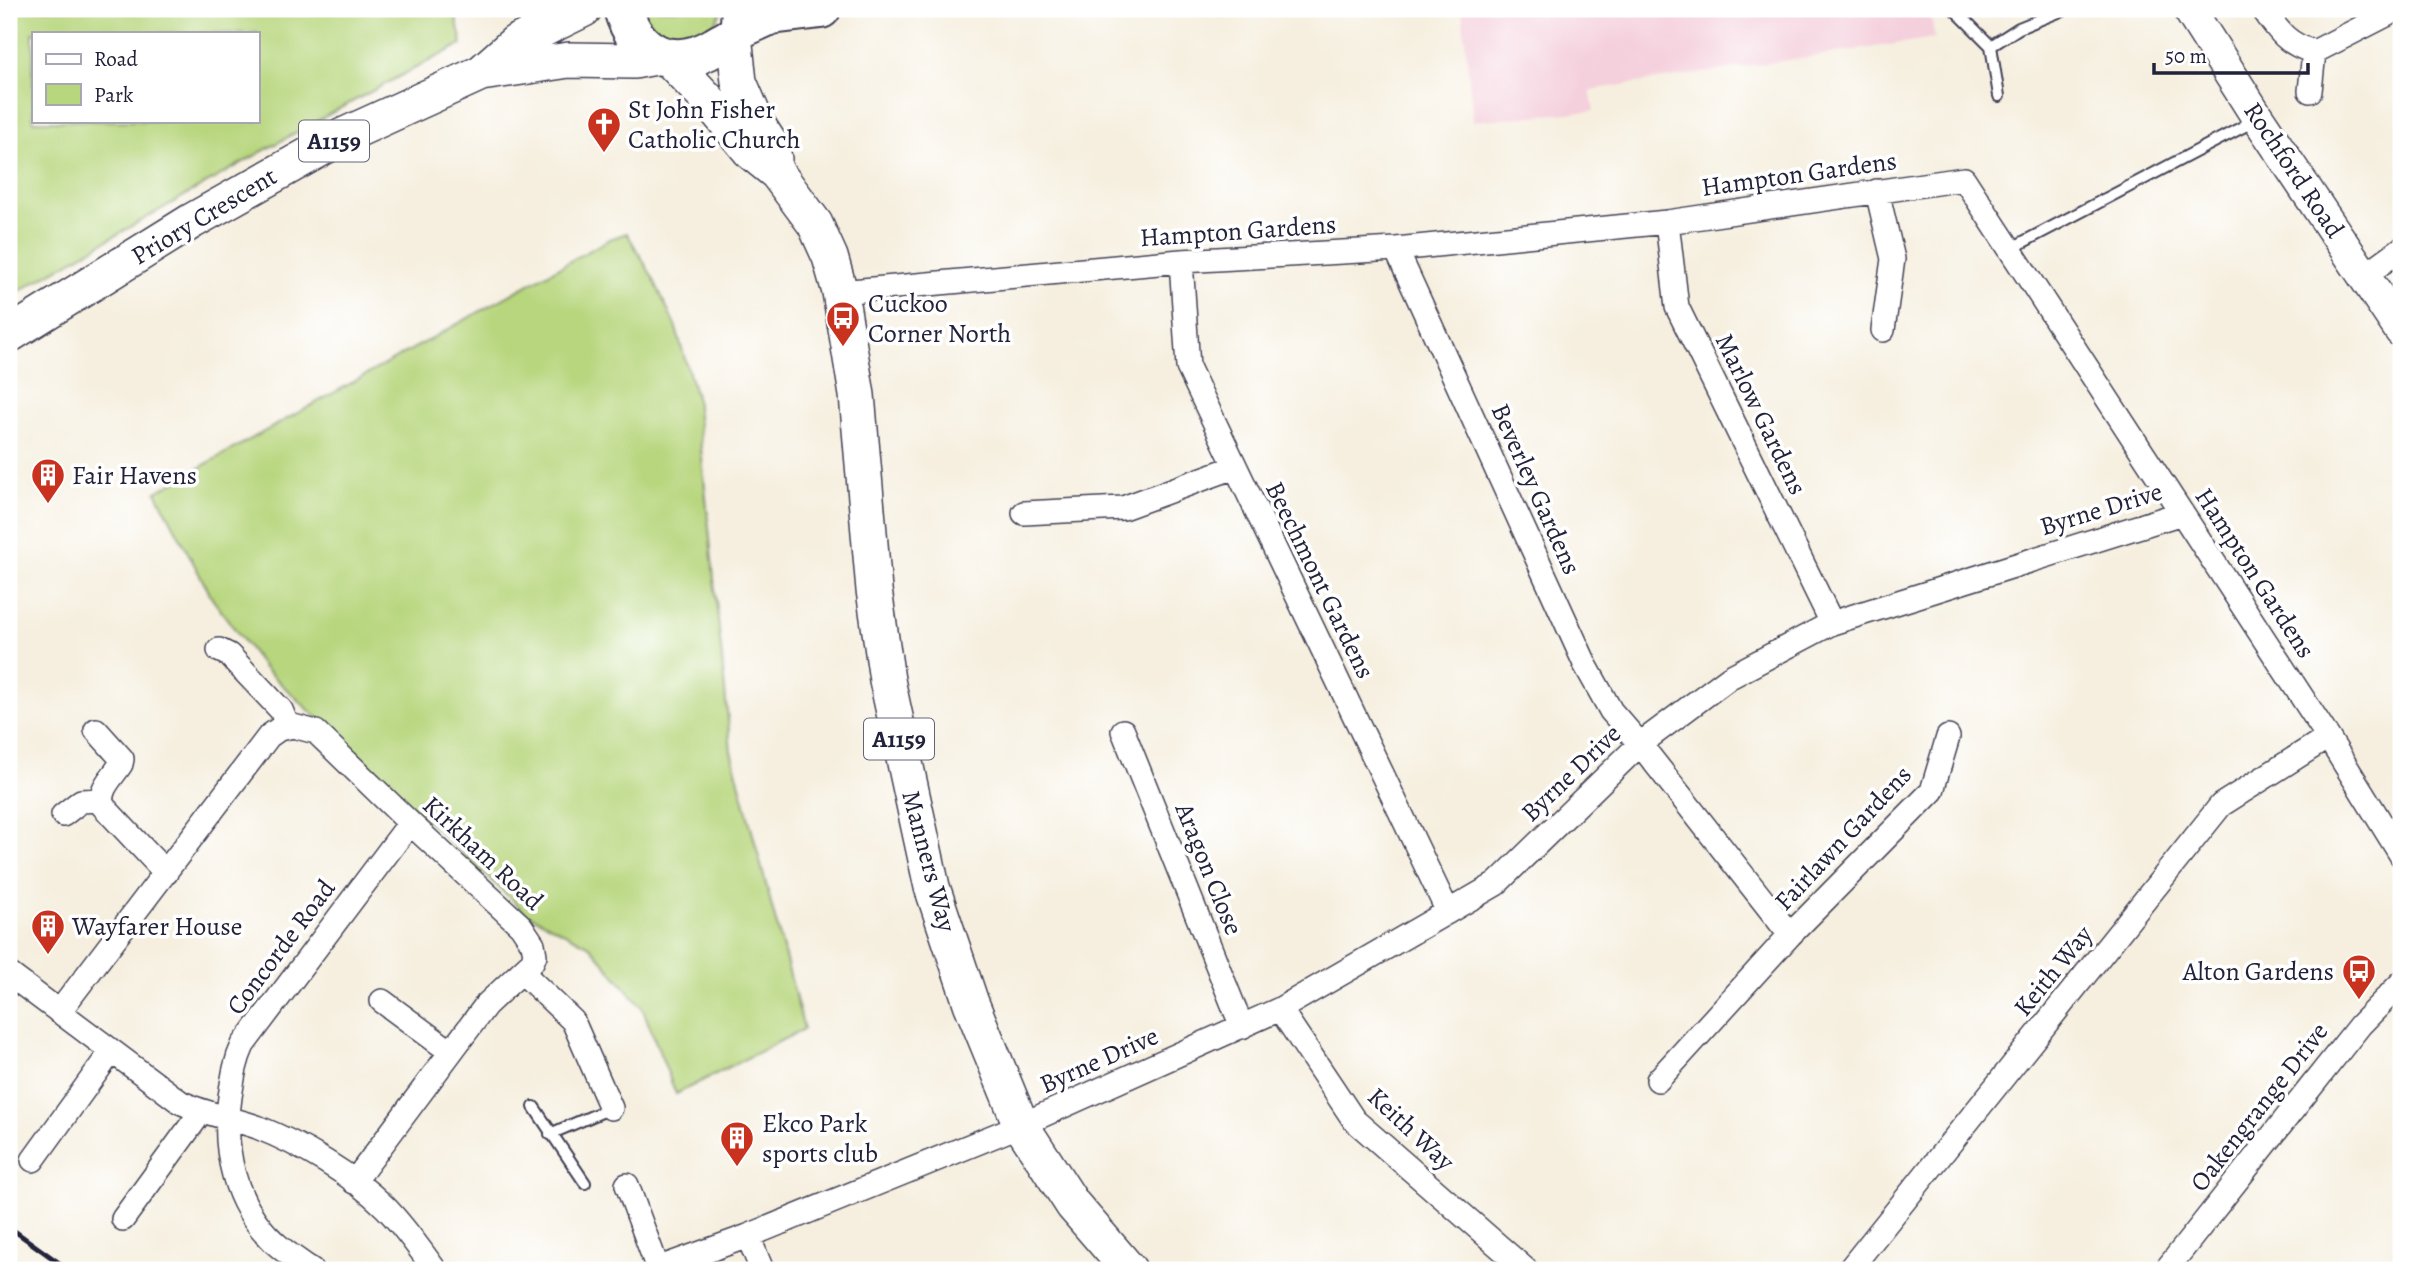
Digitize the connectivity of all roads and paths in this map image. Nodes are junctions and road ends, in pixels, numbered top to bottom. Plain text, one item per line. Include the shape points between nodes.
1 (584, 9) edge
2 (623, 9) edge
3 (821, 9) edge
4 (1954, 9) edge
5 (2066, 9) edge
6 (2189, 9) edge
7 (2263, 9) edge
8 (2398, 9) edge
9 (738, 25) edge
10 (1991, 47) junction
11 (2314, 52) junction
12 (665, 57) junction
13 (481, 72) junction
14 (2310, 91) dead end
15 (1999, 96) dead end
16 (2258, 118) junction
17 (777, 173) junction
18 (1877, 191) junction
19 (1667, 222) junction
20 (1396, 249) junction
21 (2010, 249) junction
22 (2401, 249) edge
23 (1181, 261) junction
24 (2364, 276) junction
25 (840, 292) junction
26 (1883, 330) dead end
27 (2401, 331) edge
28 (9, 335) edge
29 (1236, 467) junction
30 (1024, 513) dead end
31 (2182, 513) junction
32 (1832, 623) junction
33 (219, 650) dead end
34 (288, 727) junction
35 (96, 730) dead end
36 (1123, 731) dead end
37 (1948, 737) dead end
38 (2328, 737) junction
39 (1640, 744) junction
40 (101, 800) junction
41 (63, 815) dead end
42 (410, 823) junction
43 (2401, 855) edge
44 (166, 873) junction
45 (1448, 912) junction
46 (1790, 935) junction
47 (522, 972) junction
48 (9, 974) edge
49 (2401, 983) edge
50 (382, 1001) dead end
51 (1280, 1009) junction
52 (59, 1012) junction
53 (1242, 1027) junction
54 (111, 1052) junction
55 (451, 1052) junction
56 (1658, 1080) dead end
57 (534, 1107) dead end
58 (611, 1108) joint
59 (201, 1112) junction
60 (227, 1118) junction
61 (1021, 1125) junction
62 (550, 1133) junction
63 (33, 1160) dead end
64 (354, 1182) junction
65 (585, 1184) dead end
66 (627, 1185) dead end
67 (123, 1219) dead end
68 (748, 1236) junction
69 (312, 1270) edge
70 (435, 1270) edge
71 (656, 1270) edge
72 (762, 1270) edge
73 (1129, 1270) edge
74 (1526, 1270) edge
75 (1849, 1270) edge
76 (2166, 1270) edge

1 - 13 main road, Priory Crescent / A1159 via 515,43
2 - 12 highway via 633,33
3 - 9 highway via 771,15
4 - 10 lane
5 - 10 lane via 2019,28
6 - 16 street, Rochford Road
7 - 11 street via 2282,35
8 - 11 street
9 - 12 highway via 707,51 691,57
9 - 17 main road, Manners Way / A1159 via 739,82 772,146
10 - 15 lane
11 - 14 street
12 - 13 main road, Priory Crescent / A1159 via 569,60
12 - 17 main road, Manners Way / A1159 via 751,152
13 - 28 main road, Priory Crescent / A1159 via 332,142 192,221
16 - 21 lane
16 - 24 street, Rochford Road
17 - 25 main road, Manners Way / A1159 via 815,224
18 - 19 street, Hampton Gardens
18 - 21 street, Hampton Gardens via 1964,179
18 - 26 street via 1893,260
19 - 20 street, Hampton Gardens
19 - 32 street, Marlow Gardens via 1678,307
20 - 23 street, Hampton Gardens
20 - 39 street, Beverley Gardens via 1586,666 1611,711
21 - 31 street, Hampton Gardens
22 - 24 street
23 - 25 street, Hampton Gardens
23 - 29 street, Beechmont Gardens via 1188,367
24 - 27 street, Rochford Road
25 - 61 main road, Manners Way / A1159 via 857,395 874,590 902,756 932,887 971,1003
29 - 30 street via 1123,508
29 - 45 street, Beechmont Gardens
31 - 32 street, Byrne Drive
31 - 38 street, Hampton Gardens
32 - 39 street, Byrne Drive via 1730,677
33 - 34 street via 281,710
34 - 42 street, Kirkham Road via 316,732
34 - 44 street via 269,736
35 - 40 street via 122,759 103,788
36 - 53 street, Aragon Close
37 - 46 street, Fairlawn Gardens via 1932,791
38 - 43 street, Hampton Gardens
38 - 75 street, Keith Way via 2221,805
39 - 45 street, Byrne Drive via 1496,884
39 - 46 street, Fairlawn Gardens
40 - 41 street via 81,801
40 - 44 street via 105,810
42 - 47 street, Kirkham Road via 529,936 535,955
42 - 60 street, Concorde Road via 243,1045 235,1061
44 - 52 street
45 - 51 street, Byrne Drive
46 - 56 street, Fairlawn Gardens
47 - 55 street via 486,1005
47 - 58 street via 573,1021
48 - 52 street
49 - 76 street, Oakengrange Drive via 2360,1025
50 - 55 street
51 - 53 street, Byrne Drive
51 - 74 street, Keith Way via 1354,1120
52 - 54 street
53 - 61 street, Byrne Drive
54 - 59 street
54 - 63 street
55 - 64 street
57 - 62 lane
58 - 62 lane
59 - 60 street
59 - 67 street
60 - 64 street via 287,1140
60 - 69 street, Concorde Road via 234,1177 244,1203 274,1243
61 - 68 street, Byrne Drive
61 - 73 main road, Manners Way / A1159 via 1073,1205
62 - 65 lane
64 - 70 street via 397,1220
66 - 71 street
68 - 71 street, Byrne Drive
68 - 72 street

